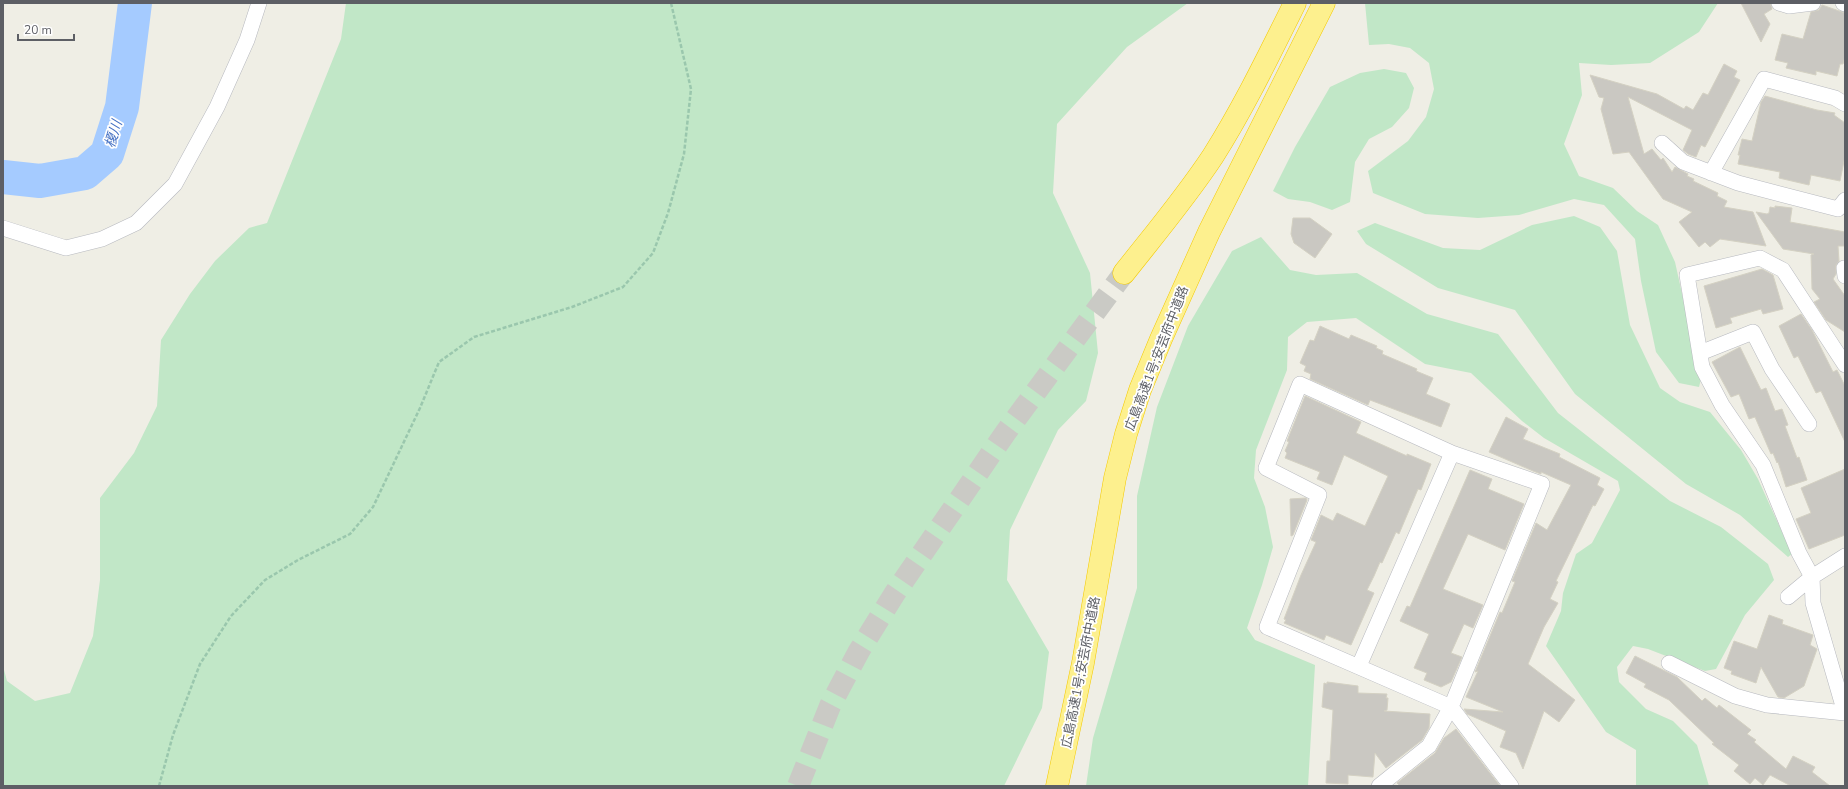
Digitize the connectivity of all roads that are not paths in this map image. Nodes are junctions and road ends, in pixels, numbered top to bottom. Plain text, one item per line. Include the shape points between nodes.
1 (259, 3) edge
2 (1295, 3) edge
3 (1324, 3) edge
4 (1779, 3) edge
5 (1812, 3) edge
6 (1845, 104) edge
7 (1662, 143) dead end
8 (1711, 173) junction
9 (1845, 200) edge
10 (3, 228) edge
11 (1124, 273) tunnel mouth
12 (1700, 353) junction
13 (1845, 365) edge
14 (1809, 424) dead end
15 (1452, 452) junction
16 (1845, 556) edge
17 (1812, 577) junction
18 (1788, 597) dead end
19 (1669, 663) dead end
20 (1359, 666) junction
21 (1451, 707) junction
22 (1057, 786) edge
23 (1379, 786) edge
24 (1511, 786) edge

1 - 10 street via 247,40 217,107 176,184 136,223 102,239 66,248
2 - 11 highway via 1256,82 1212,157
3 - 22 highway, 広島高速1号;安芸府中道路 via 1209,232 1160,339 1140,390 1115,478 1070,734
4 - 5 street via 1789,6
6 - 8 street via 1835,98 1764,79
7 - 8 street via 1683,162
8 - 9 street via 1738,183 1838,209
12 - 13 street via 1687,275 1760,258 1783,270
12 - 14 street via 1753,332 1772,369
12 - 17 street via 1702,367 1722,405 1762,465 1799,553
15 - 20 street
15 - 20 street via 1300,384 1266,468 1319,495 1266,626
15 - 21 street via 1542,484
16 - 17 street
17 - 18 street
17 - 19 street via 1813,603 1845,713 1767,705 1735,696
20 - 21 street
21 - 23 street via 1429,746
21 - 24 street

